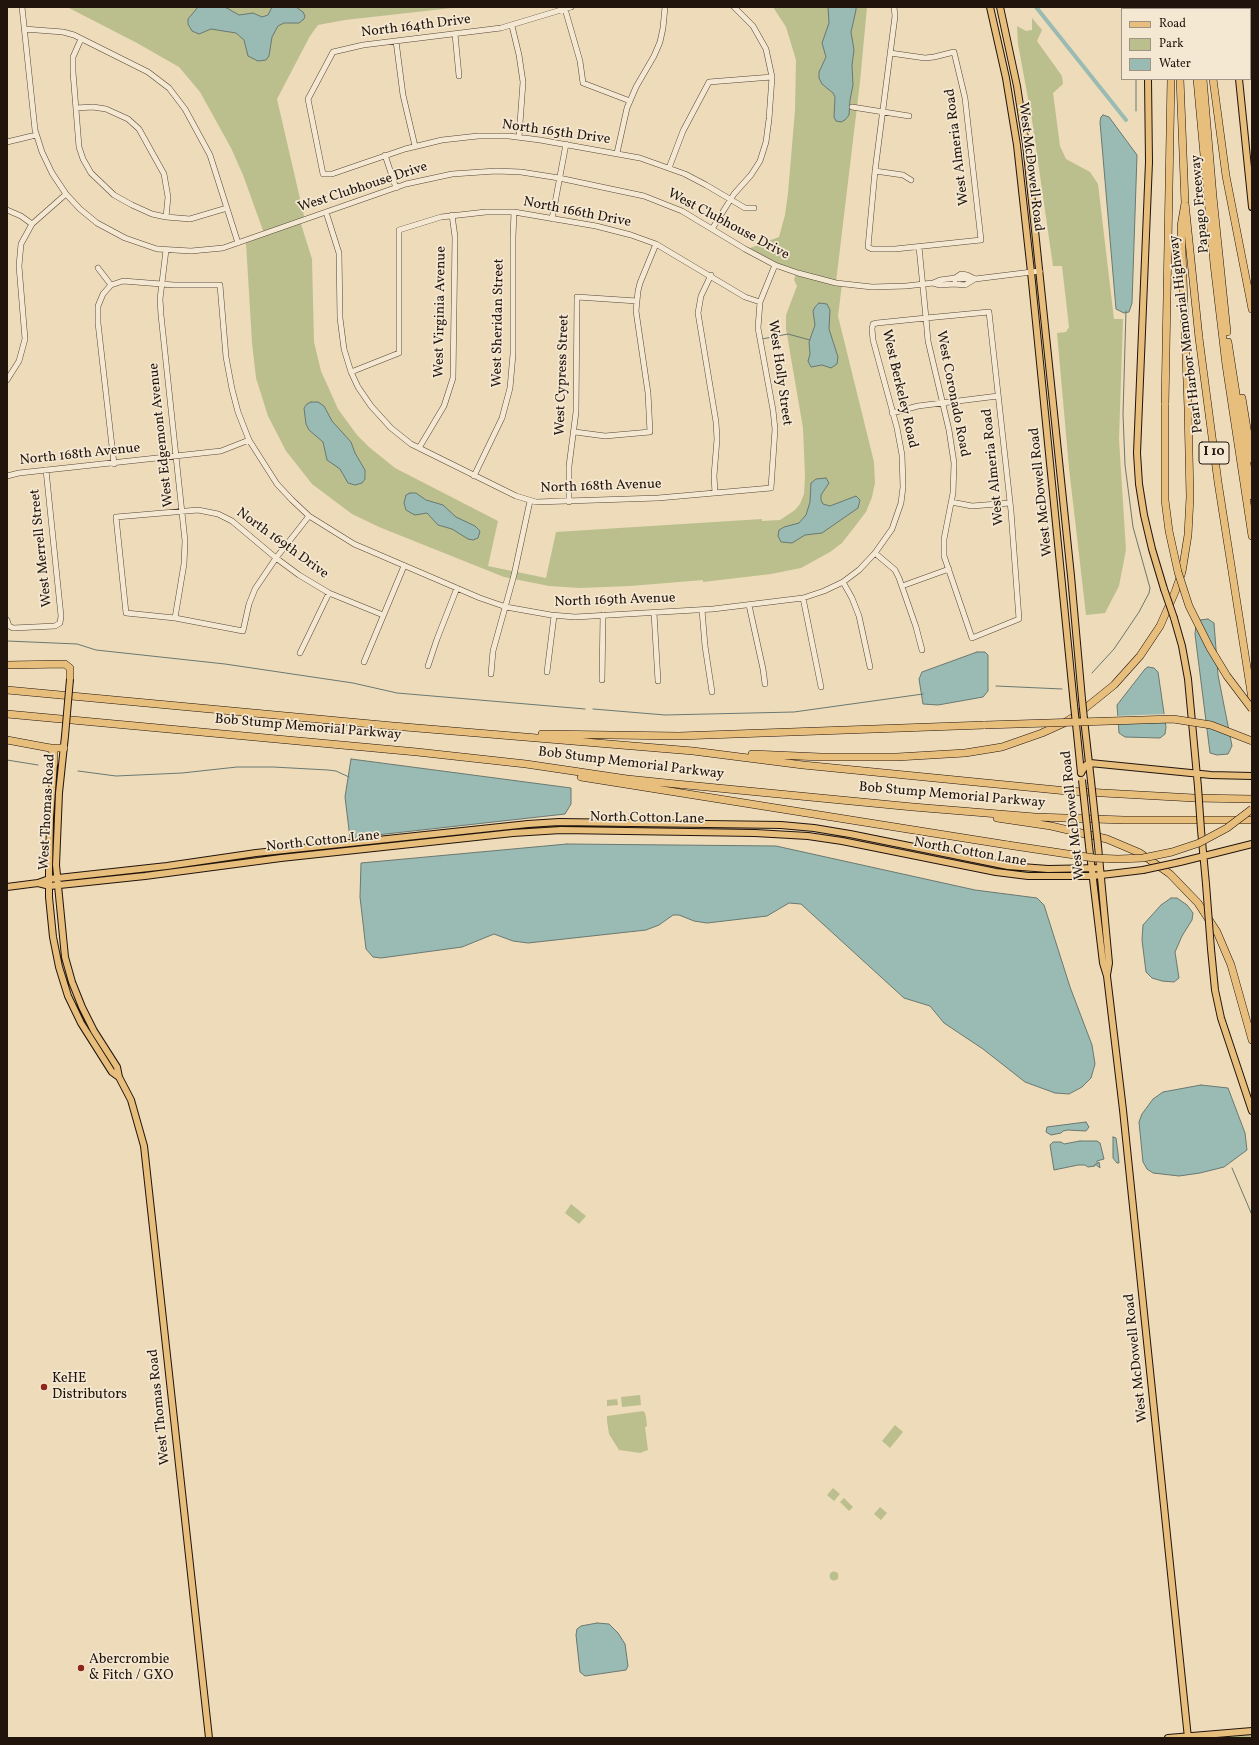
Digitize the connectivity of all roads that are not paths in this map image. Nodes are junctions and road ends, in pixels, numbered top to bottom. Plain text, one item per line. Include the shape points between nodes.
1 (22, 7) edge
2 (571, 7) edge
3 (665, 7) edge
4 (734, 7) edge
5 (894, 7) edge
6 (990, 7) edge
7 (1000, 7) edge
8 (565, 9) junction
9 (512, 26) junction
10 (24, 29) junction
11 (455, 34) junction
12 (81, 39) junction
13 (396, 41) junction
14 (890, 53) junction
15 (459, 76) dead end
16 (772, 77) junction
17 (1148, 80) edge
18 (1171, 80) edge
19 (1180, 80) edge
20 (1198, 80) edge
21 (1203, 80) edge
22 (1213, 80) edge
23 (1239, 80) edge
24 (630, 101) junction
25 (852, 107) dead end
26 (76, 108) junction
27 (883, 112) junction
28 (909, 116) dead end
29 (36, 135) junction
30 (519, 137) junction
31 (7, 142) edge
32 (566, 144) junction
33 (415, 146) junction
34 (617, 154) junction
35 (385, 155) junction
36 (669, 168) junction
37 (875, 171) junction
38 (323, 174) joint
39 (559, 178) junction
40 (911, 180) dead end
41 (396, 188) junction
42 (66, 194) junction
43 (730, 199) junction
44 (1185, 203) junction
45 (1252, 207) edge
46 (227, 208) junction
47 (754, 208) dead end
48 (7, 210) edge
49 (326, 212) junction
50 (514, 212) junction
51 (452, 216) junction
52 (166, 217) junction
53 (552, 219) junction
54 (32, 224) junction
55 (712, 229) junction
56 (238, 243) junction
57 (656, 244) junction
58 (919, 247) junction
59 (166, 250) junction
60 (775, 264) junction
61 (98, 268) dead end
62 (1040, 271) junction
63 (1031, 272) junction
64 (711, 276) junction
65 (162, 283) junction
66 (923, 284) junction
67 (111, 285) junction
68 (637, 301) junction
69 (760, 302) junction
70 (1252, 309) edge
71 (926, 318) junction
72 (1227, 327) junction
73 (351, 372) junction
74 (7, 380) edge
75 (998, 396) junction
76 (943, 403) junction
77 (892, 413) junction
78 (575, 432) junction
79 (249, 440) junction
80 (420, 448) junction
81 (176, 457) junction
82 (1252, 460) edge
83 (114, 464) junction
84 (46, 470) junction
85 (7, 476) edge
86 (474, 476) junction
87 (771, 488) joint
88 (715, 493) junction
89 (1252, 496) edge
90 (530, 501) junction
91 (569, 502) junction
92 (951, 502) junction
93 (1010, 503) junction
94 (182, 511) junction
95 (309, 516) junction
96 (1252, 536) edge
97 (875, 553) junction
98 (276, 558) junction
99 (404, 566) junction
100 (949, 569) junction
101 (843, 582) junction
102 (902, 586) junction
103 (456, 588) junction
104 (329, 593) junction
105 (803, 598) junction
106 (749, 605) junction
107 (506, 607) junction
108 (702, 610) junction
109 (654, 613) junction
110 (383, 615) junction
111 (554, 616) junction
112 (603, 616) junction
113 (175, 618) junction
114 (7, 620) edge
115 (972, 638) joint
116 (922, 650) dead end
117 (300, 653) dead end
118 (364, 662) dead end
119 (7, 665) edge
120 (428, 666) dead end
121 (870, 666) dead end
122 (547, 672) dead end
123 (491, 674) dead end
124 (70, 680) joint
125 (602, 680) dead end
126 (658, 681) dead end
127 (765, 684) dead end
128 (821, 687) dead end
129 (7, 690) edge
130 (712, 692) dead end
131 (1252, 699) edge
132 (1252, 709) edge
133 (7, 714) edge
134 (516, 736) junction
135 (7, 740) edge
136 (1252, 741) edge
137 (50, 748) junction
138 (64, 748) junction
139 (693, 751) junction
140 (504, 762) junction
141 (54, 763) joint
142 (1090, 764) junction
143 (1081, 773) junction
144 (1197, 774) junction
145 (1252, 776) edge
146 (1252, 799) edge
147 (913, 807) junction
148 (1252, 809) edge
149 (1252, 820) edge
150 (1252, 844) edge
151 (1203, 855) junction
152 (160, 867) junction
153 (1100, 868) junction
154 (1092, 869) junction
155 (1093, 876) junction
156 (1100, 876) junction
157 (135, 877) junction
158 (57, 878) junction
159 (49, 879) junction
160 (38, 883) junction
161 (58, 885) junction
162 (50, 886) junction
163 (7, 887) edge
164 (1107, 976) junction
165 (1252, 1040) edge
166 (119, 1077) junction
167 (1252, 1111) edge
168 (1251, 1730) edge
169 (1188, 1737) edge
170 (209, 1738) edge
171 (1168, 1738) edge

1 - 10 street, West Clubhouse Drive
2 - 8 street, North 164th Drive
3 - 24 street via 657,49
4 - 16 street via 749,21 762,41
5 - 14 street
6 - 63 main road, West McDowell Road via 1015,134
7 - 62 main road, West McDowell Road via 1024,131
8 - 9 street, North 164th Drive
8 - 24 street via 583,83
9 - 11 street, North 164th Drive
9 - 30 street via 523,82
10 - 12 street via 63,32
10 - 29 street, West Clubhouse Drive
11 - 13 street, North 164th Drive
11 - 15 street
12 - 26 street via 74,52 72,64
12 - 46 street via 148,72 175,94 210,154
13 - 33 street via 403,95
13 - 38 street, North 164th Drive via 333,52 308,99
14 - 27 street
14 - 58 street, West Almeria Road via 926,58 954,52 965,98 980,240
16 - 36 street via 709,82 683,131
16 - 43 street via 767,134 762,155 751,175
17 - 144 main road, bridge via 1149,162 1138,460 1144,515 1152,549 1182,646
18 - 132 highway, bridge via 1165,500 1177,567 1189,606 1227,676
19 - 44 highway, Papago Freeway / I 10
20 - 96 highway via 1214,264 1226,365
21 - 72 highway, Papago Freeway / I 10
22 - 70 highway via 1221,147
23 - 45 main road
24 - 34 street
25 - 27 street
26 - 52 street via 81,154 91,173 105,188 123,201
26 - 52 street via 106,109 124,117 139,129 164,174 168,197
27 - 28 street
27 - 37 street
29 - 31 street
29 - 42 street, West Clubhouse Drive via 47,164
30 - 32 street, North 165th Drive
30 - 33 street, North 165th Drive via 467,137
32 - 34 street, North 165th Drive
32 - 39 street
33 - 35 street, North 165th Drive
34 - 36 street, North 165th Drive via 640,158
35 - 38 street, North 165th Drive via 332,174
35 - 41 street
36 - 43 street, North 165th Drive via 698,180
37 - 40 street via 903,175
37 - 58 street via 868,247
39 - 41 street, West Clubhouse Drive via 511,171 475,171 440,176
39 - 53 street
39 - 55 street, West Clubhouse Drive via 644,196 682,211
41 - 49 street, West Clubhouse Drive
42 - 54 street
42 - 59 street, West Clubhouse Drive via 80,209 106,228 135,242
43 - 47 street, North 165th Drive via 745,208
43 - 55 street
44 - 131 highway, Pearl Harbor Memorial Highway / I 10 via 1207,399
44 - 139 highway via 1181,226 1188,408 1188,535 1182,572 1171,603 1148,645 1128,671 1102,696 1064,723 1026,740 988,750 914,757 852,758
46 - 52 street via 197,218
46 - 56 street
48 - 54 street
49 - 56 street, West Clubhouse Drive
49 - 73 street, North 168th Avenue via 339,253 341,329
50 - 51 street, North 166th Drive
50 - 53 street, North 166th Drive
50 - 86 street, West Sheridan Street via 510,388 502,418
51 - 73 street, North 166th Drive via 399,230 399,353
51 - 80 street, West Virginia Avenue via 455,237 453,378 444,406
53 - 57 street, North 166th Drive via 615,231
54 - 74 street via 21,244 18,261 24,345 19,361
55 - 60 street, West Clubhouse Drive
56 - 59 street, West Clubhouse Drive via 201,251
57 - 64 street, North 166th Drive
57 - 68 street via 644,272
58 - 66 street, West Coronado Road
59 - 65 street, West Edgemont Avenue
60 - 66 street, West Clubhouse Drive via 842,284 883,287
60 - 69 street, West Holly Street
61 - 67 street
62 - 63 street, West Clubhouse Drive
62 - 142 main road, West McDowell Road, bridge
63 - 66 street, West Clubhouse Drive via 955,281 940,280
63 - 143 main road, West McDowell Road, bridge
64 - 69 street, North 166th Drive via 745,297
64 - 88 street via 701,296 698,313 716,422
65 - 67 street via 123,281
65 - 79 street, North 169th Avenue via 220,285 226,357 238,412
65 - 81 street, West Edgemont Avenue via 161,315
66 - 71 street, West Coronado Road
67 - 83 street via 103,294 98,306 98,324
68 - 78 street, West Cypress Street via 577,296
68 - 78 street via 650,432 605,436
69 - 87 street, West Holly Street via 758,328 775,429
71 - 75 street, West Almeria Road via 988,312
71 - 76 street, West Coronado Road via 928,341
71 - 77 street, West Berkeley Road via 873,324 873,340
72 - 82 highway
72 - 89 highway, I 10
73 - 80 street, North 168th Avenue via 377,415 397,434
75 - 76 street
75 - 93 street, West Almeria Road
76 - 77 street
76 - 92 street, West Coronado Road via 954,464
77 - 97 street, West Berkeley Road via 902,455 903,487 901,503 892,528
78 - 91 street, West Cypress Street via 569,466
79 - 81 street, North 168th Avenue via 222,451
79 - 95 street, North 169th Avenue via 277,484
80 - 86 street, North 168th Avenue
81 - 83 street, North 168th Avenue
81 - 94 street, West Edgemont Avenue
83 - 84 street, North 168th Avenue
84 - 85 street, North 168th Avenue
84 - 114 street, West Merrell Street via 60,623 55,626 13,628
86 - 90 street, North 168th Avenue
87 - 88 street, North 168th Avenue
88 - 91 street, North 168th Avenue
90 - 91 street, North 168th Avenue
90 - 107 street
92 - 93 street via 972,506
92 - 100 street, West Coronado Road via 944,546 944,556
93 - 115 street, West Almeria Road via 1019,619
94 - 98 street, North 169th Drive via 198,510 227,518
94 - 113 street, West Edgemont Avenue via 184,564
94 - 113 street, North 169th Drive via 116,517 126,613
95 - 98 street
95 - 99 street, North 169th Avenue via 354,544
97 - 101 street, West Berkeley Road
97 - 102 street via 895,570
98 - 104 street, North 169th Drive
98 - 113 street via 263,576 249,604 243,631
99 - 103 street, North 169th Avenue
99 - 110 street
100 - 102 street
100 - 115 street, West Coronado Road
101 - 105 street, North 169th Avenue via 824,592
101 - 121 street via 859,616
102 - 116 street
103 - 107 street, North 169th Avenue
103 - 120 street
104 - 110 street, North 169th Drive
104 - 117 street
105 - 106 street, North 169th Avenue
105 - 128 street
106 - 108 street, North 169th Avenue
106 - 127 street
107 - 111 street, North 169th Avenue
107 - 123 street via 493,651
108 - 109 street, North 169th Avenue
108 - 130 street
109 - 112 street, North 169th Avenue
109 - 126 street
110 - 118 street
111 - 112 street, North 169th Avenue
111 - 122 street
112 - 125 street
119 - 124 highway via 63,664 70,668
124 - 138 main road, West Thomas Road, bridge
129 - 134 highway, Bob Stump Memorial Parkway
133 - 140 highway, Bob Stump Memorial Parkway
134 - 136 highway, bridge via 704,736 1172,719 1211,725
134 - 139 highway, Bob Stump Memorial Parkway
135 - 137 highway
137 - 138 highway
137 - 141 highway via 54,753
138 - 158 main road, West Thomas Road via 58,819
139 - 146 highway, Bob Stump Memorial Parkway via 803,765 1067,791
140 - 147 highway, Bob Stump Memorial Parkway via 627,779
140 - 148 highway, bridge via 533,769 1094,858 1123,859 1172,852 1206,839
141 - 159 main road, West Thomas Road
142 - 143 main road via 1086,765
142 - 144 main road
142 - 153 main road, West McDowell Road, bridge
143 - 154 main road, West McDowell Road, bridge
144 - 145 main road
144 - 151 main road, bridge
147 - 149 highway, Bob Stump Memorial Parkway via 1043,817
147 - 165 highway via 1016,820 1093,834 1125,845 1152,860 1190,893 1212,923 1228,958
150 - 151 main road, North Cotton Lane
151 - 156 main road, North Cotton Lane, bridge via 1143,870
151 - 167 main road, bridge via 1215,990 1221,1018
152 - 154 main road, North Cotton Lane via 262,852 528,824 573,822 808,828 1008,866
152 - 157 main road via 156,872
152 - 158 main road, North Cotton Lane
153 - 154 main road, North Cotton Lane
153 - 156 main road, West McDowell Road
154 - 155 main road, West McDowell Road
155 - 156 main road, North Cotton Lane
155 - 157 main road, North Cotton Lane via 1043,877 996,872 842,840 796,835 574,829 530,831 281,858
155 - 164 main road, West McDowell Road via 1102,963
156 - 164 main road, West McDowell Road
157 - 161 main road, North Cotton Lane
158 - 159 main road, North Cotton Lane
158 - 161 main road, West Thomas Road
159 - 160 main road, North Cotton Lane
159 - 162 main road, West Thomas Road
160 - 162 main road, North Cotton Lane
160 - 163 main road, North Cotton Lane
161 - 162 main road, North Cotton Lane
161 - 166 main road, West Thomas Road via 65,957 72,982 94,1031 117,1067
162 - 166 main road, West Thomas Road via 53,937 68,996 100,1055 112,1072
164 - 169 main road, West McDowell Road
166 - 170 main road, West Thomas Road via 131,1100 144,1146
168 - 169 main road
169 - 171 main road

